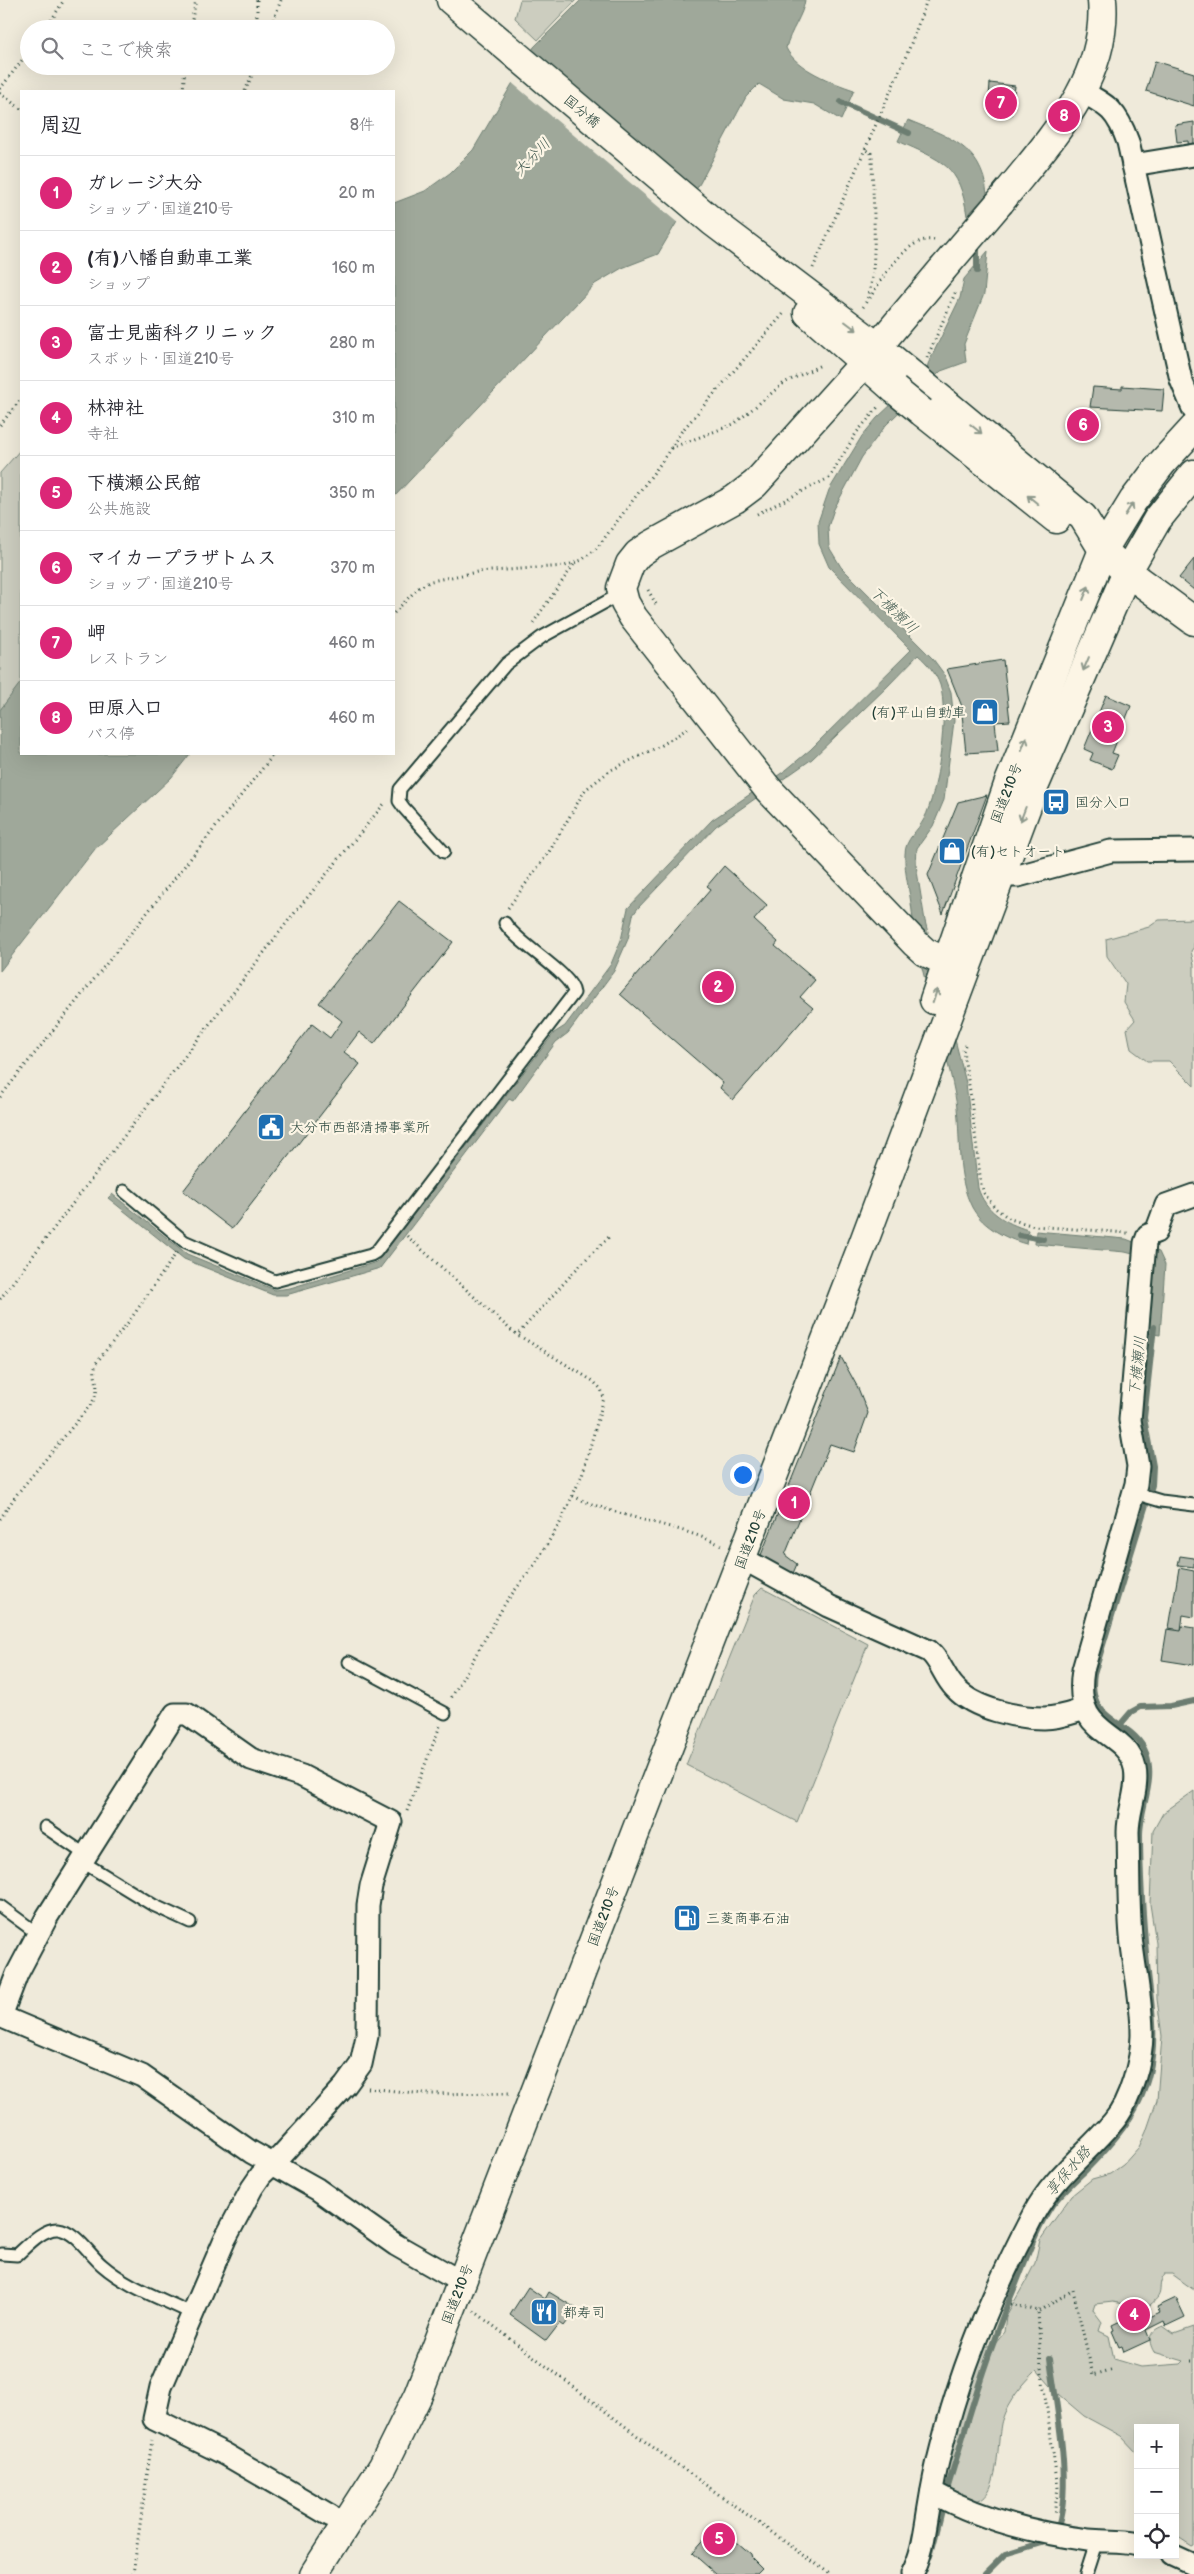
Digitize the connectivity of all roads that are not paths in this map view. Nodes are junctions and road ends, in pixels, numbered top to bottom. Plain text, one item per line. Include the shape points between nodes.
1 (451, 0) edge
2 (1102, 0) edge
3 (1082, 91) junction
4 (1194, 155) edge
5 (1133, 165) junction
6 (871, 356) junction
7 (1186, 366) edge
8 (1194, 411) edge
9 (1194, 428) edge
10 (1194, 474) edge
11 (1103, 550) junction
12 (1127, 572) junction
13 (634, 591) junction
14 (1194, 621) edge
15 (1194, 850) edge
16 (444, 852) dead end
17 (999, 876) junction
18 (505, 923) road end
19 (947, 962) junction
20 (124, 1191) dead end
21 (1194, 1195) edge
22 (863, 1244) junction
23 (1134, 1493) junction
24 (1194, 1505) edge
25 (742, 1558) junction
26 (348, 1662) dead end
27 (1085, 1709) junction
28 (445, 1713) road end
29 (46, 1827) dead end
30 (83, 1858) junction
31 (0, 1906) edge
32 (190, 1922) dead end
33 (38, 1934) junction
34 (1, 2016) edge
35 (272, 2165) junction
36 (2, 2254) dead end
37 (458, 2290) junction
38 (193, 2314) junction
39 (932, 2492) junction
40 (331, 2516) dead end
41 (1097, 2540) junction
42 (1134, 2544) edge
43 (1179, 2558) edge
44 (1194, 2565) edge
45 (314, 2574) edge
46 (912, 2574) edge
47 (1086, 2574) edge

1 - 6 main road, 国分橋 via 713,222 794,295
2 - 3 main road via 1099,43
3 - 5 street via 1103,103 1118,117
3 - 6 main road, bridge via 1058,129 1000,202 950,277
4 - 5 street
5 - 7 street
6 - 11 main road, 国分橋, bridge via 1071,530
6 - 13 main road via 755,484 638,554 624,577
7 - 8 street via 1183,389
11 -> 9 main road, 国道210号 via 1162,463
10 - 12 main road, 国道210号 via 1157,520
11 - 12 main road, 国分橋
19 -> 11 main road, 国道210号 via 1005,794
12 - 14 main road, 国分橋
12 -> 17 main road, 国道210号 via 1053,740
13 - 16 lane via 542,637 506,664 400,789 399,801
13 - 19 main road via 633,617 768,789 915,943 925,952
15 - 17 street via 1111,851 1018,876
17 - 22 main road, 国道210号
18 - 20 lane via 512,933 568,980 574,993 376,1252 280,1281 184,1242
22 -> 19 main road, 国道210号
21 - 23 street via 1166,1205 1156,1232 1146,1247 1130,1420 1138,1466
22 - 25 main road, 国道210号
23 - 24 lane via 1161,1501
23 - 27 street via 1083,1670
25 - 27 street via 829,1606 929,1651 937,1658 955,1688 977,1703 1044,1718
25 - 37 main road, 国道210号
26 - 28 lane
27 - 39 street via 1096,1727 1131,1758 1135,1772 1136,1785 1128,1828 1131,1930 1142,2034 1139,2056 1122,2109 1112,2124 1066,2169 1032,2216 962,2374
29 - 30 lane
30 - 32 lane via 153,1905
30 - 33 street
30 - 35 street via 178,1713 187,1714 251,1759 302,1776 391,1822 368,1905 366,2045 361,2064
31 - 33 lane
33 - 34 street via 17,1974
34 - 35 street via 142,2076
35 - 37 street via 317,2189
35 - 38 street via 252,2188
36 - 38 lane via 17,2255 42,2235 55,2229 62,2230 73,2236 101,2265
37 - 45 main road, 国道210号 via 397,2442
38 - 40 street via 161,2387 154,2419 225,2454
39 - 41 street via 995,2520
39 - 46 street via 923,2544
41 - 42 street
41 - 47 lane
43 - 44 street

